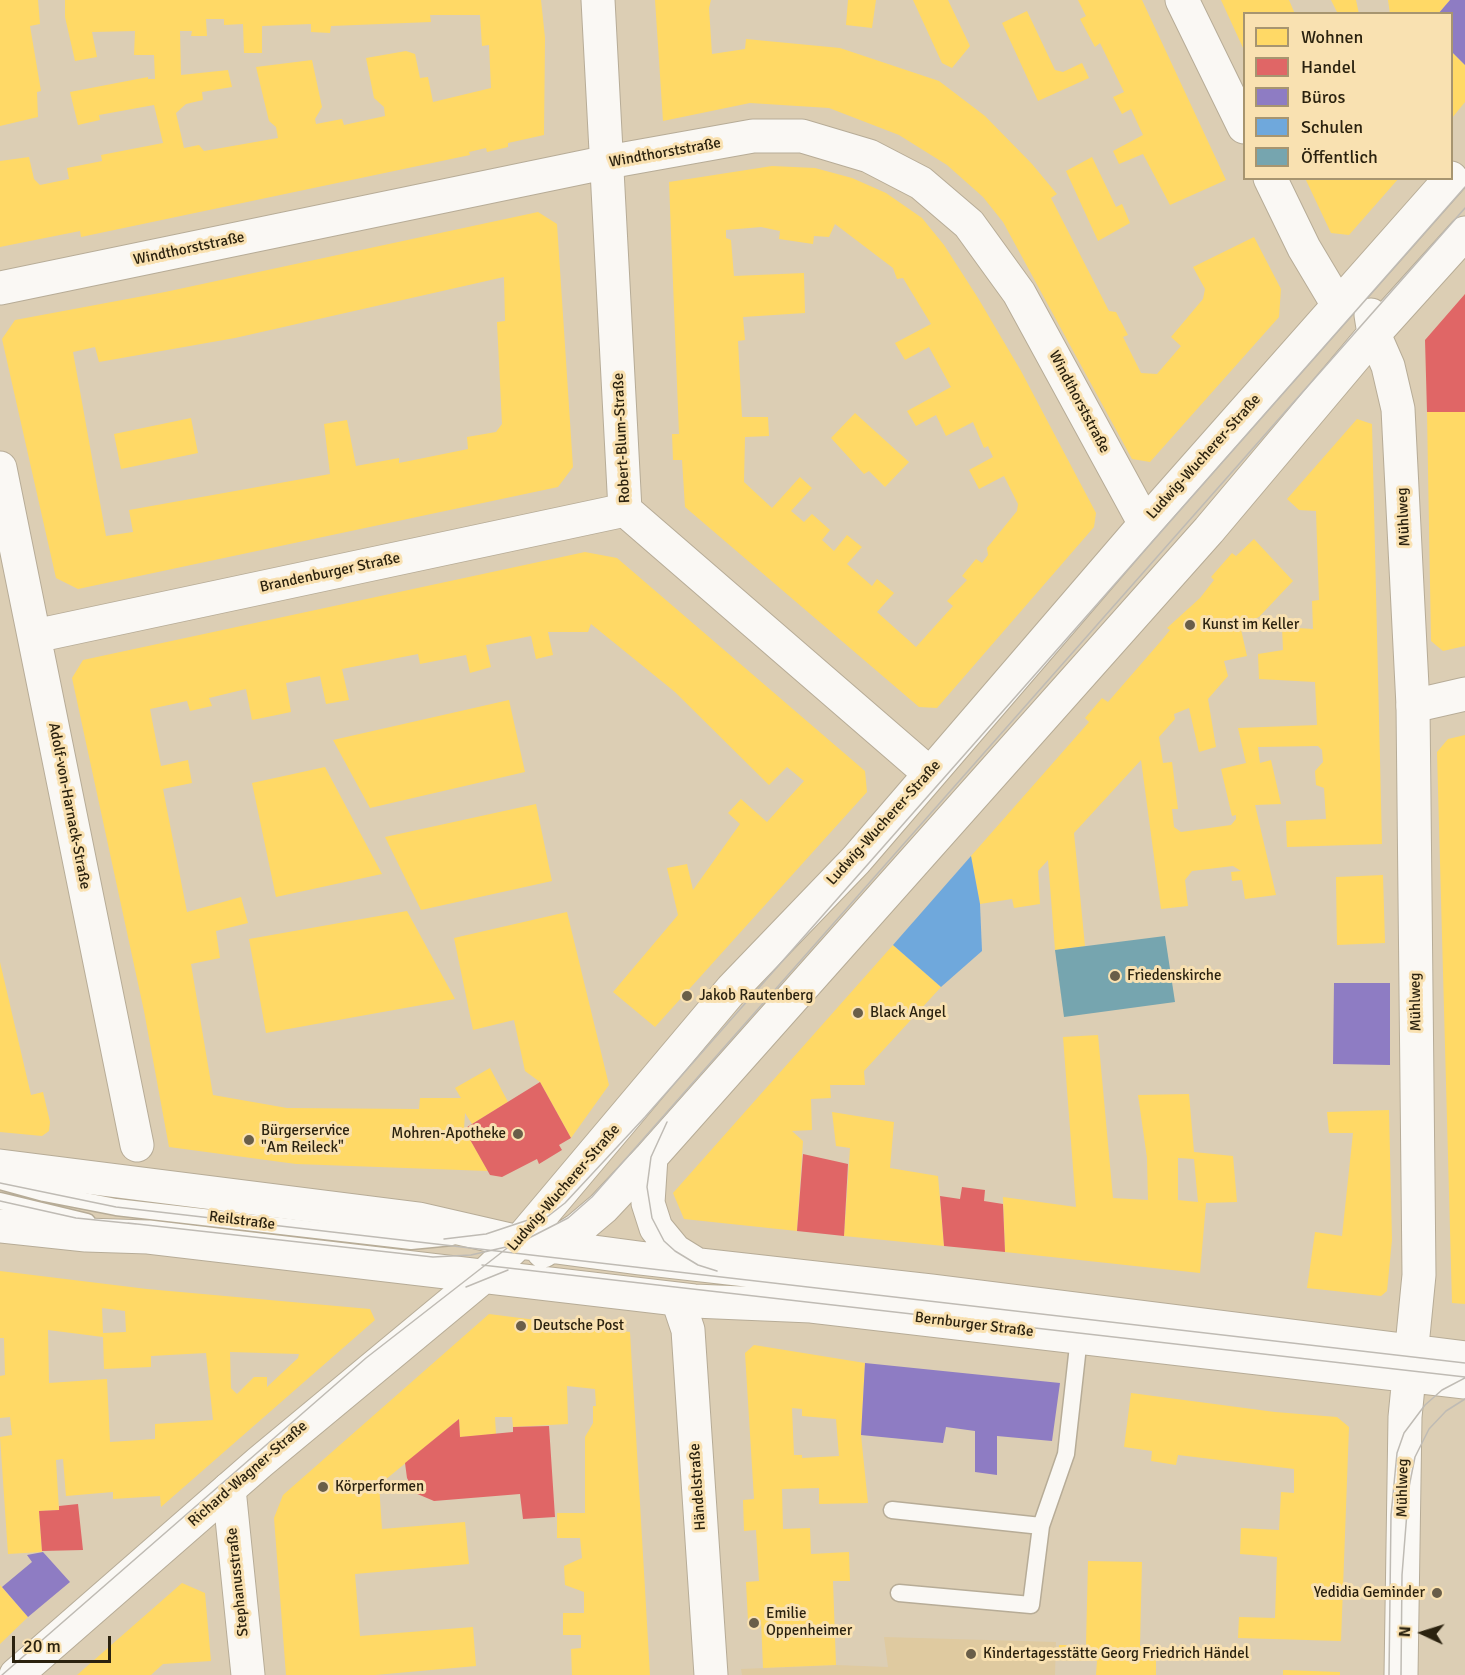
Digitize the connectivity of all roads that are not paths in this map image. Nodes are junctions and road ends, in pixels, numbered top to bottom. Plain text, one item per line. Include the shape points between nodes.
1 (598, 0) edge
2 (1182, 0) edge
3 (1243, 123) edge
4 (1465, 161) edge
5 (608, 162) junction
6 (1453, 176) edge
7 (1271, 180) edge
8 (1449, 180) edge
9 (1465, 233) edge
10 (1380, 258) junction
11 (0, 288) edge
12 (1338, 305) junction
13 (1374, 334) junction
14 (0, 468) edge
15 (625, 510) junction
16 (1144, 524) junction
17 (35, 636) junction
18 (1465, 694) edge
19 (1413, 706) junction
20 (929, 773) junction
21 (136, 1145) dead end
22 (651, 1157) junction
23 (0, 1166) edge
24 (0, 1181) edge
25 (0, 1201) edge
26 (0, 1226) edge
27 (486, 1234) junction
28 (148, 1237) junction
29 (519, 1242) junction
30 (551, 1246) junction
31 (698, 1265) junction
32 (483, 1277) junction
33 (678, 1300) junction
34 (1079, 1337) junction
35 (1465, 1358) edge
36 (1409, 1363) junction
37 (1465, 1382) edge
38 (230, 1489) junction
39 (892, 1510) dead end
40 (1041, 1526) junction
41 (898, 1593) dead end
42 (16, 1675) edge
43 (248, 1675) edge
44 (711, 1675) edge
45 (1401, 1675) edge

1 - 5 street, Robert-Blum-Straße
2 - 3 street
4 - 6 street, Ludwig-Wucherer-Straße
5 - 11 street, Windthorststraße
5 - 15 street, Robert-Blum-Straße
5 - 16 street, Windthorststraße via 753,136 802,136 869,156 921,183 969,224 1019,292
7 - 12 street via 1304,248
8 - 10 street, Ludwig-Wucherer-Straße
9 - 13 street, Ludwig-Wucherer-Straße
10 - 12 street, Ludwig-Wucherer-Straße
10 - 13 street, Mühlweg via 1369,294
12 - 16 street, Ludwig-Wucherer-Straße
13 - 19 street, Mühlweg via 1388,366 1398,409
13 - 22 street, Ludwig-Wucherer-Straße via 1209,530
14 - 17 street, Adolf-von-Harnack-Straße
15 - 17 street, Brandenburger Straße
15 - 20 street, Robert-Blum-Straße
16 - 20 street, Ludwig-Wucherer-Straße
17 - 21 street, Adolf-von-Harnack-Straße
18 - 19 street
19 - 36 street, Mühlweg via 1419,1275
20 - 29 street, Ludwig-Wucherer-Straße via 856,860 725,998
22 - 30 street, Ludwig-Wucherer-Straße via 603,1208
22 - 31 street via 648,1203 656,1228 675,1251
23 - 27 street, Reilstraße via 419,1219
24 - 27 lane, Reilstraße via 116,1207 404,1240
25 - 28 lane
26 - 28 street, Reilstraße
27 - 29 street, Reilstraße
28 - 32 street, Reilstraße
29 - 30 street, Bernburger Straße
29 - 32 street, Ludwig-Wucherer-Straße
30 - 31 street, Bernburger Straße
30 - 32 street, Ludwig-Wucherer-Straße
31 - 36 street, Bernburger Straße
32 - 33 street, Bernburger Straße
32 - 38 street, Richard-Wagner-Straße
33 - 34 street, Bernburger Straße via 811,1306
33 - 44 street, Händelstraße via 688,1330
34 - 36 street, Bernburger Straße
34 - 40 lane via 1066,1454
35 - 36 street, Bernburger Straße
36 - 37 street, Bernburger Straße
36 - 45 street, Mühlweg
38 - 42 street, Richard-Wagner-Straße
38 - 43 street, Stephanusstraße
39 - 40 lane
40 - 41 lane via 1031,1605

